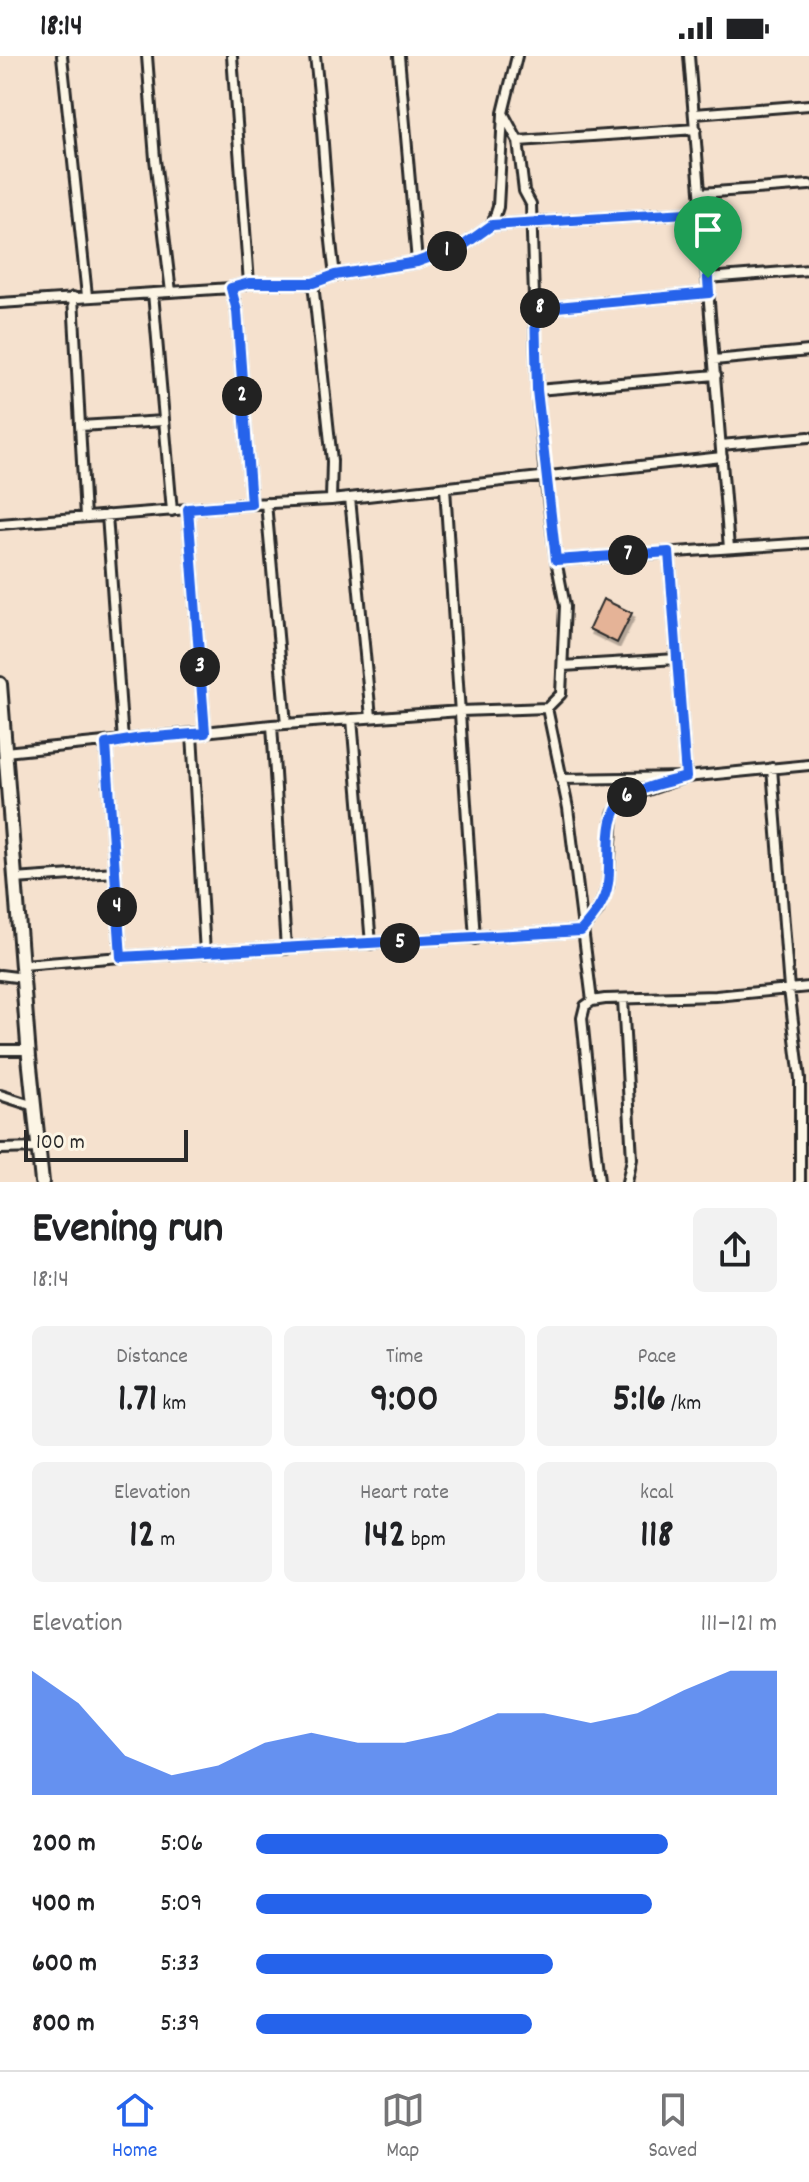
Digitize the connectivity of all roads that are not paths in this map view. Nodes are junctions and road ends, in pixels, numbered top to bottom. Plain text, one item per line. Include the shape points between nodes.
1 (62, 56) edge
2 (147, 56) edge
3 (232, 56) edge
4 (315, 56) edge
5 (399, 56) edge
6 (517, 56) edge
7 (689, 56) edge
8 (809, 105) edge
9 (503, 113) junction
10 (695, 114) junction
11 (696, 129) junction
12 (518, 141) junction
13 (809, 185) edge
14 (701, 193) junction
15 (703, 212) junction
16 (530, 224) junction
17 (492, 225) junction
18 (417, 262) junction
19 (809, 270) edge
20 (335, 275) junction
21 (708, 278) junction
22 (249, 283) junction
23 (313, 283) junction
24 (231, 288) junction
25 (171, 292) junction
26 (153, 293) junction
27 (709, 293) junction
28 (87, 296) junction
29 (73, 297) junction
30 (0, 303) edge
31 (535, 309) junction
32 (809, 351) edge
33 (714, 360) junction
34 (716, 375) junction
35 (537, 390) junction
36 (164, 421) junction
37 (80, 426) junction
38 (809, 437) edge
39 (721, 445) junction
40 (722, 457) junction
41 (545, 476) junction
42 (445, 488) junction
43 (350, 498) junction
44 (331, 500) junction
45 (266, 503) junction
46 (251, 504) junction
47 (188, 509) junction
48 (172, 511) junction
49 (107, 515) junction
50 (85, 517) junction
51 (0, 524) edge
52 (809, 543) edge
53 (729, 548) junction
54 (669, 552) junction
55 (556, 560) junction
56 (677, 659) junction
57 (563, 666) junction
58 (0, 684) edge
59 (547, 708) junction
60 (460, 711) junction
61 (371, 717) junction
62 (352, 719) junction
63 (286, 724) junction
64 (272, 725) junction
65 (205, 733) junction
66 (192, 734) junction
67 (123, 741) junction
68 (106, 744) junction
69 (4, 756) edge
70 (809, 765) edge
71 (772, 768) junction
72 (686, 777) junction
73 (561, 779) junction
74 (115, 872) junction
75 (15, 879) junction
76 (581, 931) junction
77 (475, 939) junction
78 (371, 944) junction
79 (286, 949) junction
80 (205, 953) junction
81 (121, 957) junction
82 (23, 971) junction
83 (0, 975) edge
84 (809, 987) edge
85 (789, 989) junction
86 (623, 999) junction
87 (592, 1001) junction
88 (0, 1050) edge
89 (29, 1050) junction
90 (804, 1078) edge
91 (0, 1095) edge
92 (34, 1106) junction
93 (39, 1148) junction
94 (0, 1149) edge
95 (804, 1163) edge
96 (42, 1182) edge
97 (599, 1182) edge
98 (627, 1182) edge
99 (800, 1182) edge

1 - 28 street
2 - 25 street
3 - 22 street
4 - 20 street
5 - 18 street
6 - 9 street
7 - 10 street
8 - 10 street
9 - 12 street
9 - 17 street via 498,207
10 - 11 street
11 - 12 street
11 - 14 street
12 - 16 street
13 - 14 street
14 - 15 street
15 - 16 street
15 - 21 street
16 - 17 street
16 - 31 street
17 - 18 street via 464,245
18 - 20 street
19 - 21 street
20 - 23 street
21 - 27 street
22 - 23 street
22 - 24 street
23 - 44 street via 332,461
24 - 25 street
24 - 46 street
25 - 26 street
26 - 28 street
26 - 36 street
27 - 31 street
27 - 33 street
28 - 29 street
29 - 30 street
29 - 37 street
31 - 35 street
32 - 33 street
33 - 34 street
34 - 35 street
34 - 39 street
35 - 41 street
36 - 37 street
36 - 48 street
37 - 50 street
38 - 39 street
39 - 40 street
40 - 41 street
40 - 53 street
41 - 42 street
41 - 55 street
42 - 43 street
42 - 60 street
43 - 44 street
43 - 61 street
44 - 45 street
45 - 46 street
45 - 63 street
46 - 47 street
47 - 48 street
47 - 65 street
48 - 49 street
49 - 50 street
49 - 67 street
50 - 51 street
52 - 53 street
53 - 54 street
54 - 55 street
54 - 56 street
55 - 57 street via 565,606
56 - 57 street
56 - 72 street
57 - 59 street via 561,694
58 - 69 street
59 - 60 street
59 - 73 street
60 - 61 street
60 - 77 street
61 - 62 street
62 - 63 street
62 - 78 street
63 - 64 street
64 - 65 street
64 - 79 street
65 - 66 street
66 - 67 street
66 - 80 street
67 - 68 street
68 - 69 street
68 - 74 street
69 - 75 street
70 - 71 street
71 - 72 street
71 - 85 street
72 - 73 street
72 - 76 street via 625,798 613,814 608,886 598,911
73 - 76 street
74 - 75 street
74 - 81 street
75 - 82 street
76 - 77 street
76 - 87 street
77 - 78 street
78 - 79 street
79 - 80 street
80 - 81 street
81 - 82 street
82 - 83 street
82 - 89 street
84 - 85 street
85 - 86 street
85 - 90 street
86 - 87 street
86 - 98 street via 632,1159
87 - 97 street via 582,1018
88 - 89 street
89 - 92 street
90 - 95 street
91 - 92 street
92 - 93 street
93 - 94 street
93 - 96 street
95 - 99 street

